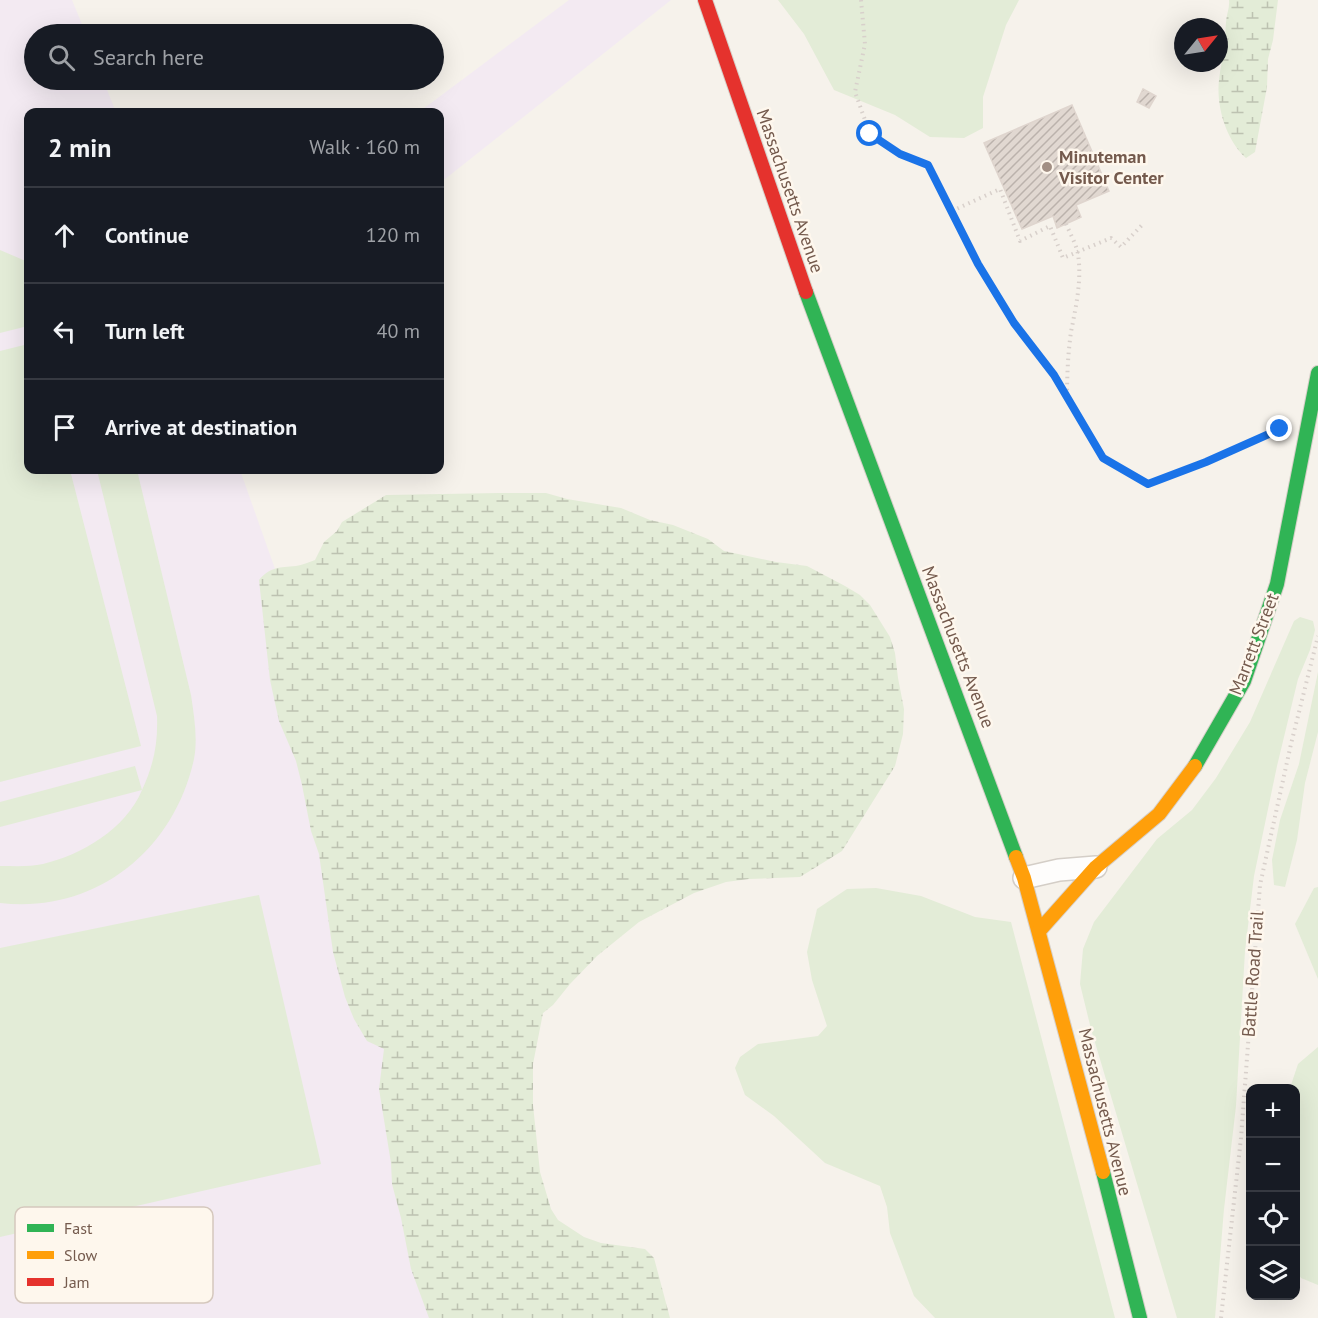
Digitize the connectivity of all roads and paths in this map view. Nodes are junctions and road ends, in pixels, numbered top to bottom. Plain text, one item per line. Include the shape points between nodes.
1 (705, 0) edge
2 (861, 0) edge
3 (952, 211) junction
4 (1066, 224) dead end
5 (1143, 224) dead end
6 (1078, 252) junction
7 (1318, 373) edge
8 (1067, 397) junction
9 (1307, 432) junction
10 (1318, 636) edge
11 (1096, 867) junction
12 (1024, 878) junction
13 (1039, 931) junction
14 (1140, 1318) edge
15 (1221, 1318) edge

1 - 12 main road, Massachusetts Avenue via 822,336
2 - 3 path via 864,44 855,92 870,134 900,154 928,165
3 - 6 path via 1000,189 1020,241 1050,226 1063,258
3 - 8 path via 1014,323
4 - 6 path
5 - 6 path via 1121,247 1111,238
6 - 8 path via 1078,303 1071,334
7 - 9 main road, Marrett Street
8 - 9 path via 1103,458 1148,484 1280,429
9 - 11 main road, Marrett Street via 1276,584 1244,681 1188,777 1159,814
10 - 15 path, Battle Road Trail via 1260,885 1241,1138
11 - 12 street
11 - 13 main road, Marrett Street
12 - 13 main road, Massachusetts Avenue
13 - 14 main road, Massachusetts Avenue

